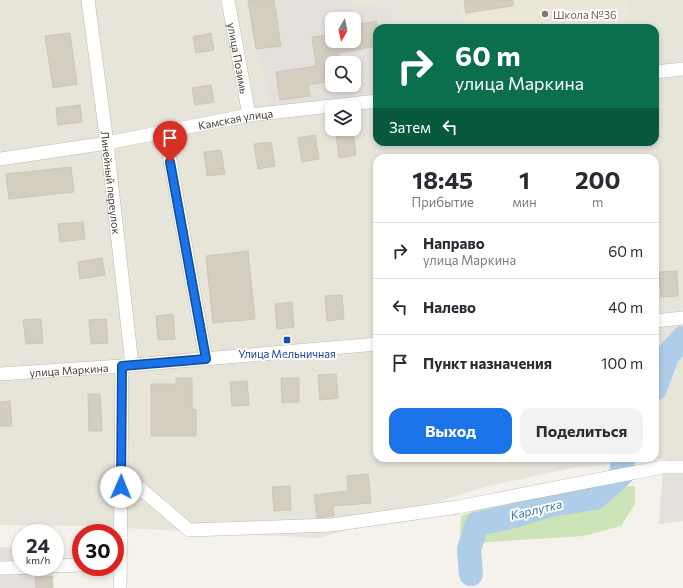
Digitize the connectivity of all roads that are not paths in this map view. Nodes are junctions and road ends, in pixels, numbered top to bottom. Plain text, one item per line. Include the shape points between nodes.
1 (88, 0) edge
2 (228, 0) edge
3 (683, 69) edge
4 (659, 72) edge
5 (373, 101) edge
6 (249, 115) junction
7 (165, 132) junction
8 (107, 143) junction
9 (0, 159) edge
10 (683, 318) edge
11 (659, 321) edge
12 (373, 344) edge
13 (206, 359) junction
14 (127, 365) junction
15 (0, 374) edge
16 (683, 467) edge
17 (122, 472) junction
18 (120, 524) edge
19 (12, 568) edge
20 (2, 569) edge
21 (119, 576) edge
22 (120, 588) edge

1 - 8 street, Линейный переулок
2 - 6 street, улица Позимь
3 - 4 street
5 - 6 street, Камская улица
6 - 7 street, Камская улица
7 - 8 street, Камская улица
7 - 13 street
8 - 9 street, Камская улица
8 - 14 street, Линейный переулок
10 - 11 street
12 - 13 street, улица Маркина
13 - 14 street, улица Маркина
14 - 15 street, улица Маркина
14 - 17 street, Линейный переулок
16 - 17 street via 663,467 458,508 331,525 189,530
17 - 18 street, Линейный переулок
19 - 20 street
21 - 22 street, Линейный переулок

